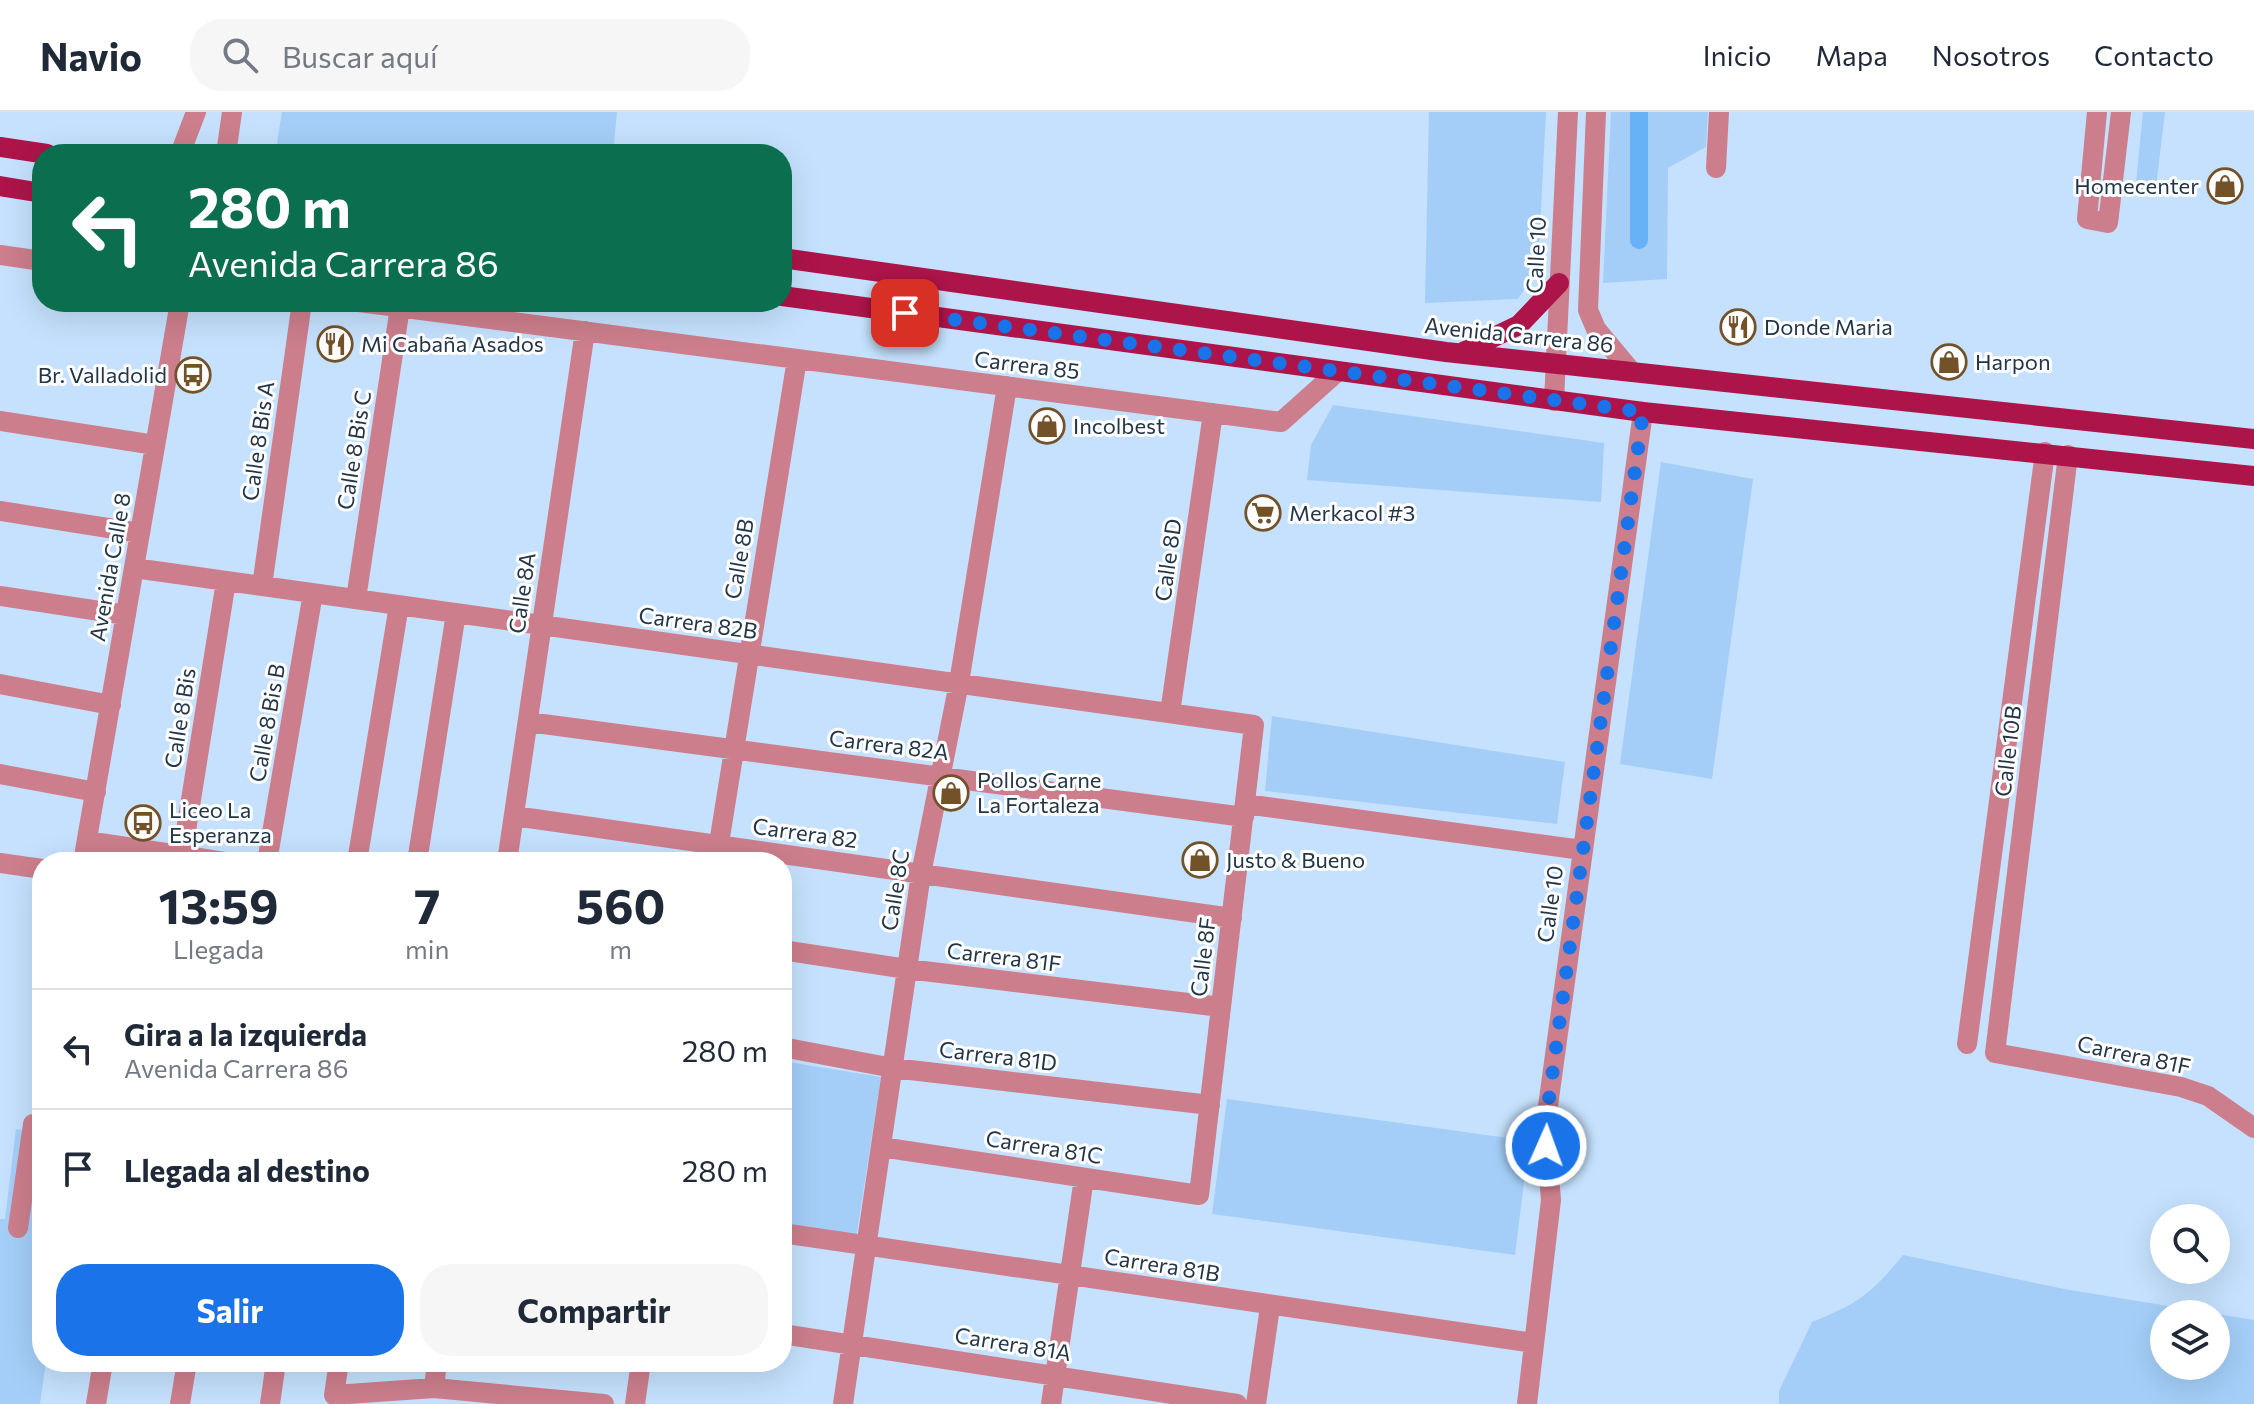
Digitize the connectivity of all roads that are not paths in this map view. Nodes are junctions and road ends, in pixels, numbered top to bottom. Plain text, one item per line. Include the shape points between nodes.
1 (196, 112) edge
2 (232, 112) edge
3 (1568, 112) edge
4 (1596, 112) edge
5 (1719, 112) edge
6 (2097, 112) edge
7 (2121, 112) edge
8 (184, 144) edge
9 (227, 144) edge
10 (0, 147) edge
11 (32, 152) edge
12 (1716, 168) dead end
13 (0, 186) edge
14 (32, 191) edge
15 (0, 255) edge
16 (792, 259) edge
17 (32, 260) edge
18 (1559, 283) junction
19 (792, 297) edge
20 (178, 312) edge
21 (301, 312) edge
22 (399, 312) edge
23 (439, 312) edge
24 (585, 331) junction
25 (1458, 353) junction
26 (797, 359) junction
27 (1556, 363) junction
28 (1631, 371) junction
29 (1337, 372) junction
30 (1007, 386) junction
31 (1554, 401) junction
32 (1643, 412) junction
33 (1213, 413) junction
34 (0, 421) edge
35 (2254, 439) edge
36 (155, 445) junction
37 (2045, 452) junction
38 (2068, 455) junction
39 (2254, 476) edge
40 (0, 511) edge
41 (140, 533) junction
42 (134, 568) junction
43 (226, 581) junction
44 (262, 586) junction
45 (313, 593) junction
46 (0, 596) edge
47 (356, 599) junction
48 (399, 605) junction
49 (456, 613) junction
50 (126, 615) junction
51 (542, 625) junction
52 (747, 654) junction
53 (959, 683) junction
54 (0, 684) edge
55 (111, 705) junction
56 (1170, 713) junction
57 (528, 722) junction
58 (1254, 725) joint
59 (733, 749) junction
60 (0, 774) edge
61 (939, 776) junction
62 (96, 792) junction
63 (1244, 810) junction
64 (514, 816) junction
65 (87, 841) junction
66 (1582, 850) junction
67 (85, 852) edge
68 (145, 852) edge
69 (183, 852) edge
70 (269, 852) edge
71 (359, 852) edge
72 (419, 852) edge
73 (509, 852) edge
74 (706, 852) edge
75 (717, 852) edge
76 (792, 861) edge
77 (0, 863) edge
78 (32, 868) edge
79 (921, 874) junction
80 (1232, 918) junction
81 (792, 952) edge
82 (907, 969) junction
83 (1221, 1007) junction
84 (1967, 1044) dead end
85 (792, 1049) edge
86 (1995, 1053) joint
87 (893, 1068) junction
88 (1210, 1105) junction
89 (2254, 1128) edge
90 (881, 1147) junction
91 (32, 1151) edge
92 (1084, 1178) junction
93 (1199, 1195) joint
94 (18, 1228) dead end
95 (792, 1234) edge
96 (867, 1245) junction
97 (1070, 1275) junction
98 (1270, 1307) junction
99 (792, 1335) edge
100 (1534, 1343) junction
101 (852, 1344) junction
102 (101, 1372) edge
103 (185, 1372) edge
104 (275, 1372) edge
105 (337, 1372) edge
106 (436, 1372) edge
107 (640, 1372) edge
108 (1056, 1374) junction
109 (434, 1388) junction
110 (457, 1396) edge
111 (96, 1404) edge
112 (180, 1404) edge
113 (270, 1404) edge
114 (604, 1404) edge
115 (635, 1404) edge
116 (843, 1404) edge
117 (1051, 1404) edge
118 (1237, 1404) edge
119 (1256, 1404) edge
120 (1527, 1404) edge

1 - 8 street
2 - 9 street
3 - 18 street, Calle 10
4 - 28 street via 1588,310 1596,329
5 - 12 street
6 - 7 street via 2087,219 2108,223
10 - 11 main road
13 - 14 main road
15 - 17 street
16 - 25 main road, Avenida Carrera 86
18 - 25 main road via 1519,325
18 - 27 street, Calle 10
19 - 29 main road
20 - 36 street, Avenida Calle 8
21 - 44 street, Calle 8 Bis A
22 - 47 street, Calle 8 Bis C
23 - 24 street, Carrera 85
24 - 26 street, Carrera 85
24 - 51 street, Calle 8A
25 - 27 main road, Avenida Carrera 86
26 - 30 street, Carrera 85
26 - 52 street, Calle 8B
27 - 28 main road, Avenida Carrera 86
27 - 31 street, Calle 10
28 - 35 main road, Avenida Carrera 86
29 - 31 main road
29 - 33 street, Carrera 85 via 1281,422
30 - 33 street, Carrera 85
30 - 53 street, Calle 8C
31 - 32 main road
32 - 37 main road
32 - 66 street, Calle 10
33 - 56 street, Calle 8D
34 - 36 street
36 - 41 street, Avenida Calle 8
37 - 38 main road
37 - 84 street, Calle 10B
38 - 39 main road
38 - 86 street, Calle 10B
40 - 41 street
41 - 42 street, Avenida Calle 8
42 - 43 street, Carrera 82B
42 - 50 street, Avenida Calle 8
43 - 44 street, Carrera 82B
43 - 69 street, Calle 8 Bis
44 - 45 street, Carrera 82B
45 - 47 street, Carrera 82B
45 - 70 street, Calle 8 Bis B
46 - 50 street
47 - 48 street, Carrera 82B
48 - 49 street, Carrera 82B
48 - 71 street
49 - 51 street, Carrera 82B
49 - 72 street
50 - 55 street, Avenida Calle 8
51 - 52 street, Carrera 82B
51 - 57 street, Calle 8A
52 - 53 street, Carrera 82B
52 - 59 street, Calle 8B
53 - 56 street, Carrera 82B
53 - 61 street, Calle 8C
54 - 55 street
55 - 62 street, Avenida Calle 8
56 - 58 street, Carrera 82B
57 - 59 street, Carrera 82A
57 - 64 street, Calle 8A
58 - 63 street, Calle 8F
59 - 61 street, Carrera 82A
59 - 75 street, Calle 8B
60 - 62 street
61 - 63 street, Carrera 82A
61 - 79 street, Calle 8C
62 - 65 street, Avenida Calle 8
63 - 66 street, Carrera 82A
63 - 80 street, Calle 8F
64 - 73 street, Calle 8A
64 - 74 street, Carrera 82
65 - 67 street, Avenida Calle 8
65 - 68 street
66 - 100 street, Calle 10 via 1545,1128 1551,1200
76 - 79 street, Carrera 82
77 - 78 street
79 - 80 street, Carrera 82
79 - 82 street, Calle 8C
80 - 83 street, Calle 8F
81 - 82 street, Carrera 81F
82 - 83 street, Carrera 81F
82 - 87 street, Calle 8C
83 - 88 street, Calle 8F
85 - 87 street, Carrera 81D
86 - 89 street, Carrera 81F via 2181,1087 2208,1096
87 - 88 street, Carrera 81D
87 - 90 street, Calle 8C
88 - 93 street, Calle 8F
90 - 92 street, Carrera 81C
90 - 96 street, Calle 8C
91 - 94 street
92 - 93 street, Carrera 81C
92 - 97 street
95 - 96 street, Carrera 81B
96 - 97 street, Carrera 81B
96 - 101 street, Calle 8C
97 - 98 street, Carrera 81B
97 - 108 street
98 - 100 street, Carrera 81B
98 - 119 street
99 - 101 street, Carrera 81A
100 - 120 street, Calle 10
101 - 108 street, Carrera 81A
101 - 116 street, Calle 8C
102 - 111 street
103 - 112 street
104 - 113 street
105 - 109 street via 334,1395
106 - 109 street
107 - 115 street
108 - 117 street
108 - 118 street, Carrera 81A
109 - 110 street
110 - 114 street

